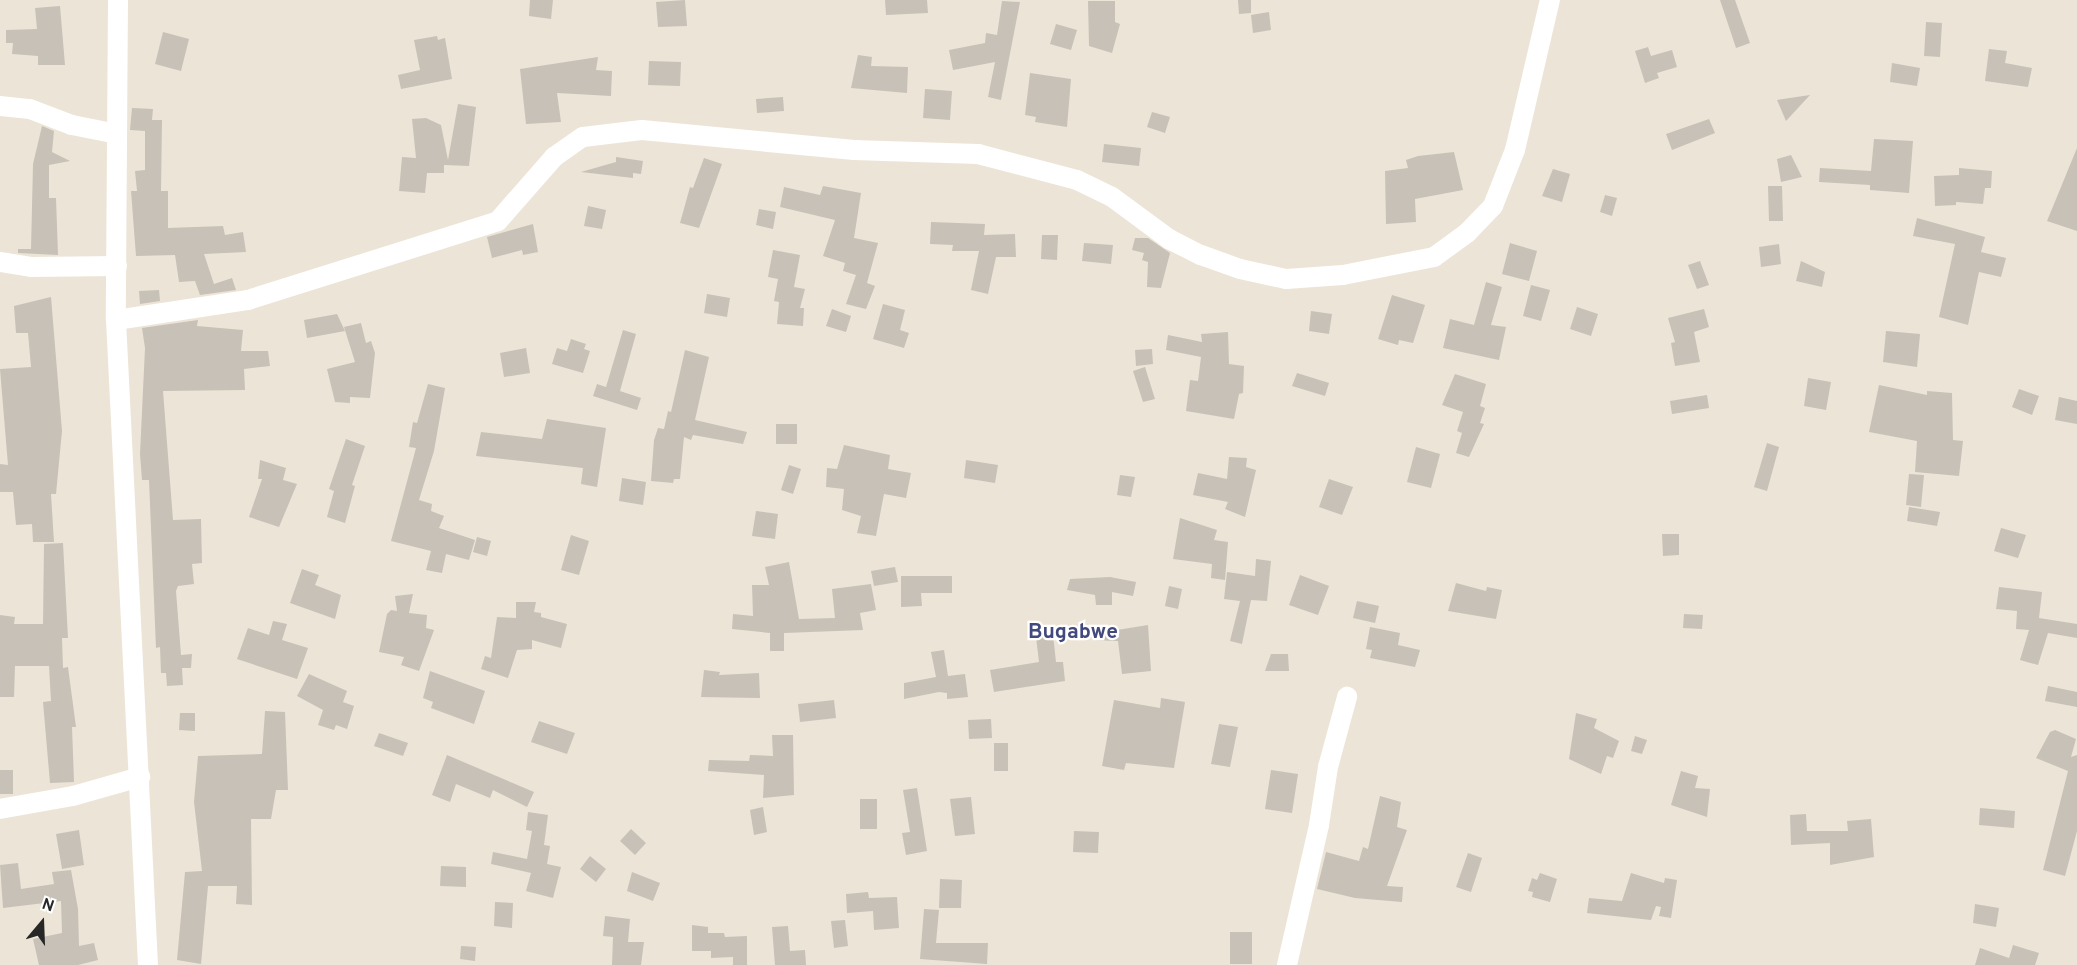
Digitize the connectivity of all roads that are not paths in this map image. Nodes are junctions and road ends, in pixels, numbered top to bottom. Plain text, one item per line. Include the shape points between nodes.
1 (118, 0) edge
2 (1550, 0) edge
3 (0, 106) edge
4 (117, 134) junction
5 (0, 262) edge
6 (117, 266) junction
7 (116, 320) junction
8 (1347, 697) dead end
9 (140, 777) junction
10 (0, 809) edge
11 (148, 965) edge
12 (1287, 965) edge

1 - 4 street
2 - 7 street via 1515,150 1493,206 1467,233 1434,257 1343,275 1286,279 1201,255 1169,239 1112,197 1077,180 978,153 854,150 642,130 583,136 554,157 498,221 248,300
3 - 4 street via 30,110 72,125
4 - 6 street
5 - 6 street via 31,267
6 - 7 street
7 - 9 street
8 - 12 street via 1328,767
9 - 10 street via 73,796
9 - 11 street

